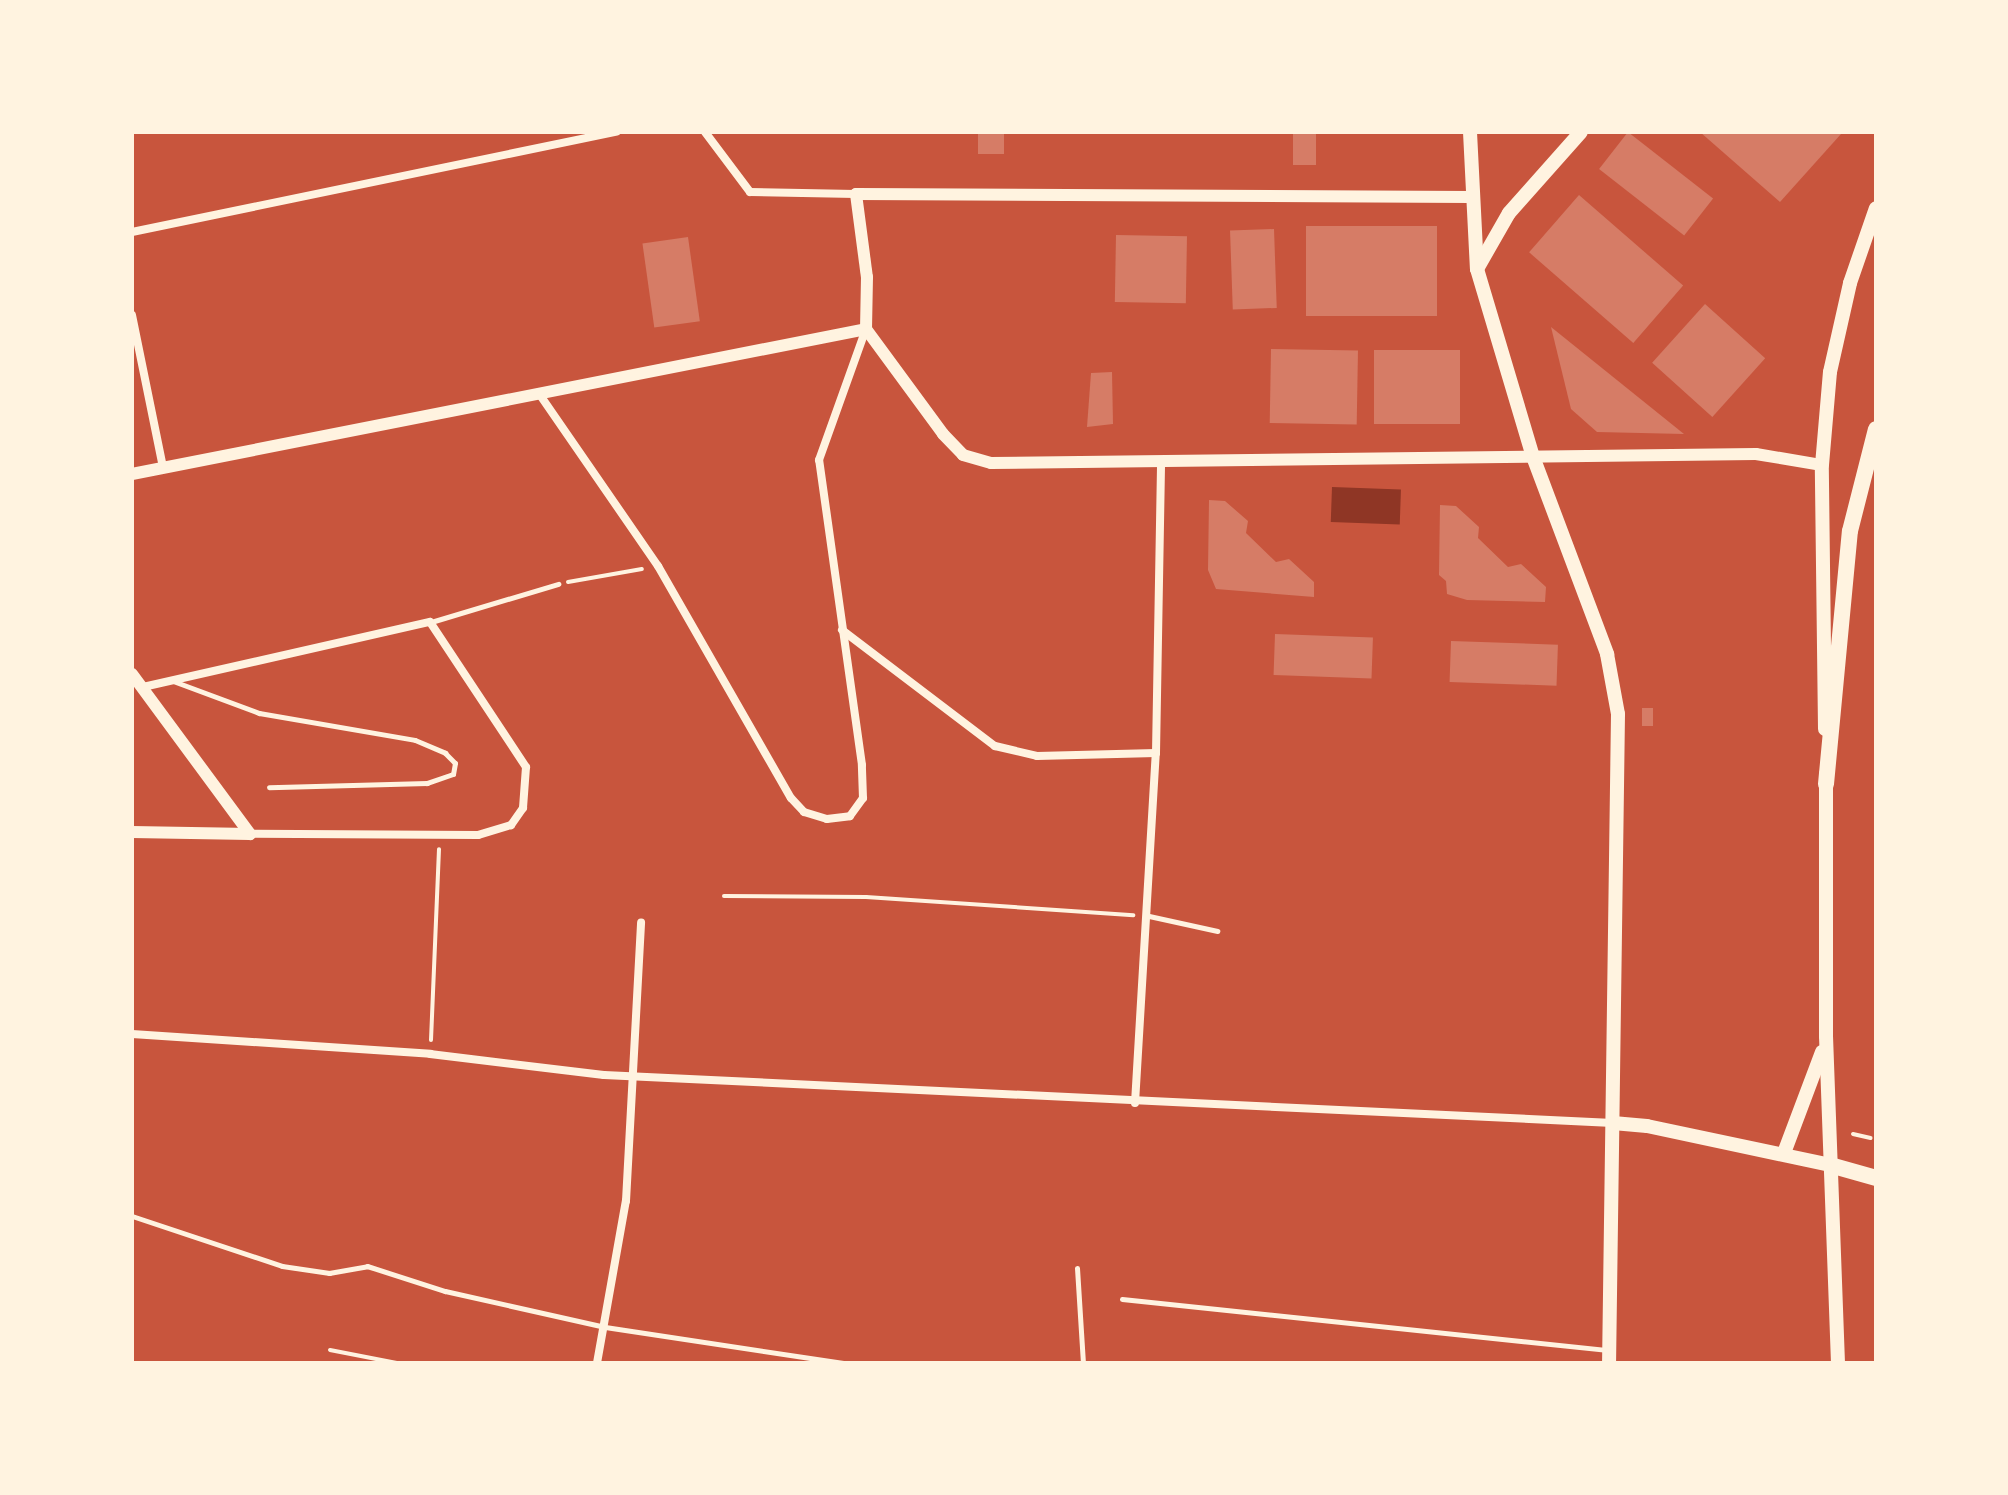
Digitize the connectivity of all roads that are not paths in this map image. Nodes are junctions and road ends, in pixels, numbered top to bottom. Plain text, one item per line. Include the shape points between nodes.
1 (617, 132) edge
2 (705, 132) edge
3 (1470, 132) edge
4 (1581, 132) edge
5 (856, 194) junction
6 (1471, 197) junction
7 (1876, 208) edge
8 (132, 232) edge
9 (1477, 269) junction
10 (132, 315) edge
11 (866, 329) junction
12 (540, 395) junction
13 (1876, 429) edge
14 (1532, 454) junction
15 (1161, 461) junction
16 (1822, 465) junction
17 (163, 467) junction
18 (132, 474) edge
19 (558, 584) road end
20 (430, 622) junction
21 (842, 629) junction
22 (132, 674) edge
23 (172, 681) junction
24 (143, 687) junction
25 (1156, 753) junction
26 (1826, 784) junction
27 (269, 787) dead end
28 (132, 832) edge
29 (250, 834) junction
30 (1149, 916) junction
31 (641, 922) dead end
32 (1217, 931) dead end
33 (132, 1034) edge
34 (1826, 1036) junction
35 (631, 1077) junction
36 (1135, 1103) junction
37 (1613, 1123) junction
38 (1784, 1153) junction
39 (1830, 1165) junction
40 (1876, 1178) edge
41 (132, 1216) edge
42 (1077, 1268) dead end
43 (1122, 1299) dead end
44 (605, 1327) junction
45 (1609, 1357) edge
46 (597, 1363) edge
47 (843, 1363) edge
48 (1083, 1363) edge
49 (1838, 1363) edge

1 - 8 street
2 - 5 street via 750,192
3 - 6 main road
4 - 9 main road via 1509,213
5 - 6 street
5 - 11 street via 867,277
6 - 9 main road
7 - 16 main road via 1850,283 1830,372
9 - 14 main road
10 - 17 street
11 - 12 street
11 - 15 street via 963,455 991,463
11 - 21 street via 819,460
12 - 17 street
12 - 21 street via 658,566 791,798 804,812 827,819 850,816 863,798
13 - 26 highway via 1850,531
14 - 15 street
14 - 16 street via 1756,454
14 - 37 main road via 1607,654 1618,714
15 - 25 street
16 - 26 main road
17 - 18 street
19 - 20 lane
20 - 23 street
20 - 29 street via 526,767 523,808 511,825 478,835
21 - 25 street via 995,746 1037,756
22 - 24 street
23 - 24 street
23 - 27 lane via 259,713 415,740 455,763 453,774 427,783
24 - 29 street
25 - 30 street
26 - 34 main road
28 - 29 street
30 - 32 lane
30 - 36 street
31 - 35 street
33 - 35 street via 430,1054
34 - 38 main road via 1813,1086
34 - 39 main road
35 - 36 street
35 - 44 street via 626,1201
36 - 37 street
37 - 38 main road
37 - 45 main road
38 - 39 main road
39 - 40 highway
39 - 49 main road
41 - 44 lane via 282,1266 329,1273 367,1266 445,1291
42 - 48 lane
43 - 45 lane
44 - 46 street
44 - 47 lane

